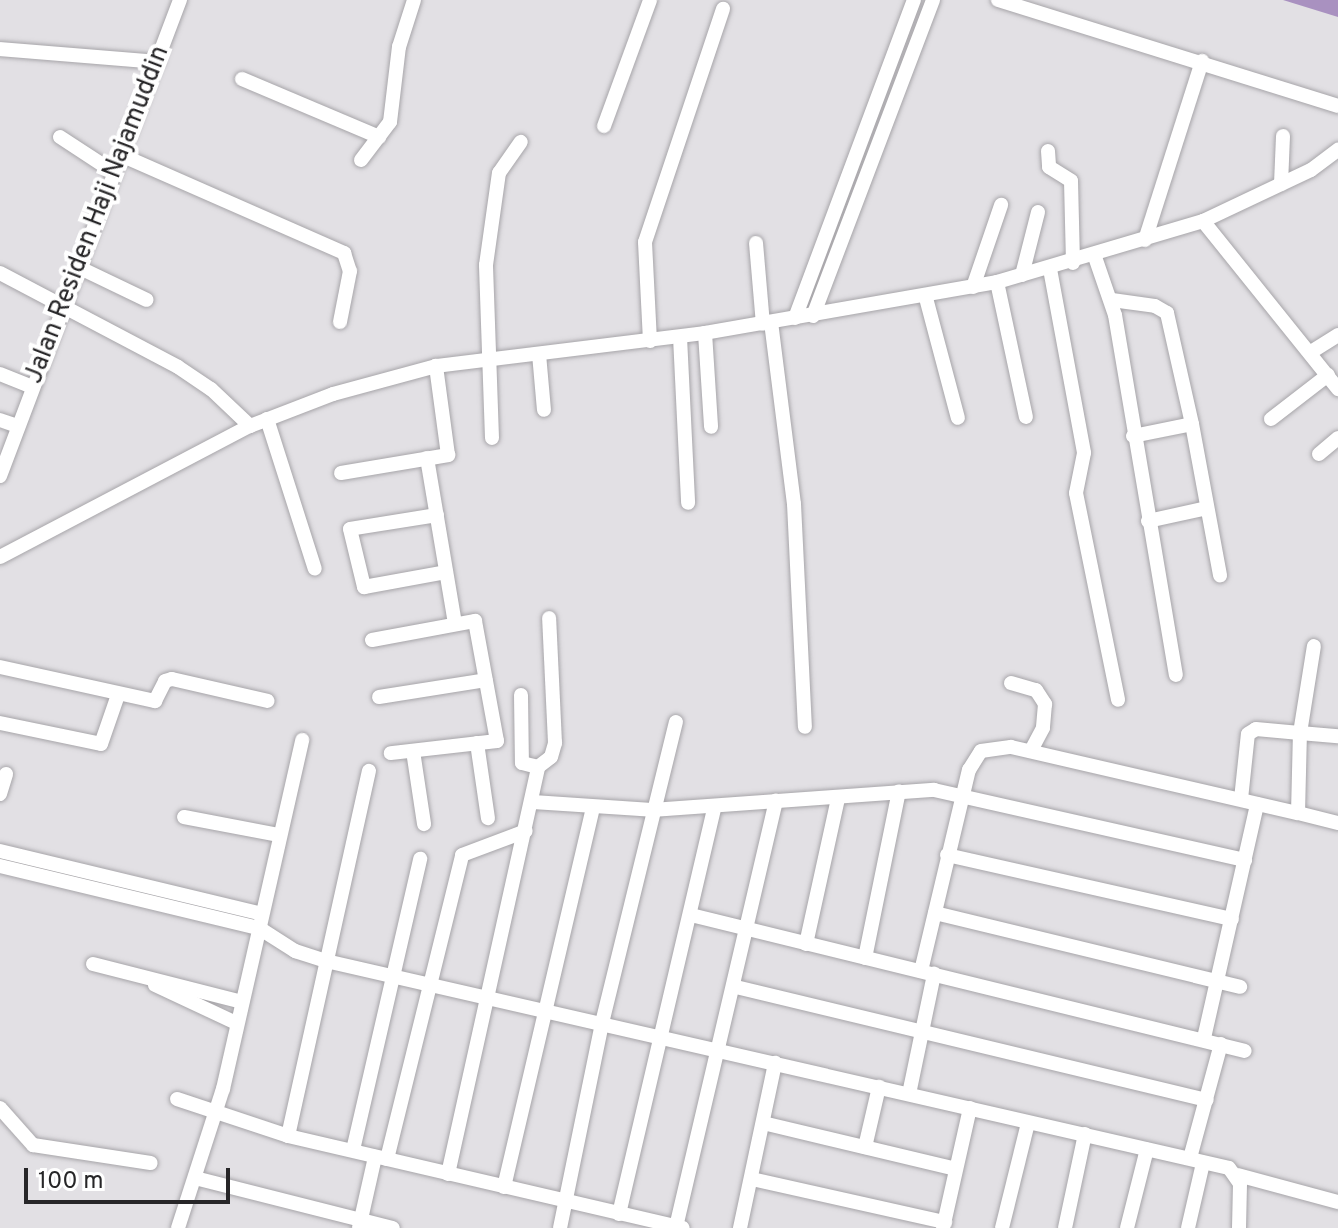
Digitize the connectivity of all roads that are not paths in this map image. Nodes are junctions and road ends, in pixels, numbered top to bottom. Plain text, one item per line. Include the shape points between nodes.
1 (180, 0) edge
2 (414, 0) edge
3 (650, 0) edge
4 (914, 0) edge
5 (933, 0) edge
6 (998, 0) edge
7 (1041, 6) edge
8 (723, 9) dead end
9 (0, 49) edge
10 (1202, 61) junction
11 (157, 62) junction
12 (242, 79) dead end
13 (1338, 106) edge
14 (604, 126) dead end
15 (1283, 136) dead end
16 (60, 137) dead end
17 (379, 137) junction
18 (521, 142) dead end
19 (1338, 150) edge
20 (1048, 151) dead end
21 (121, 155) junction
22 (361, 160) dead end
23 (1331, 164) edge
24 (115, 173) junction
25 (1281, 184) junction
26 (1001, 205) dead end
27 (1038, 212) dead end
28 (1203, 221) junction
29 (1145, 240) junction
30 (756, 243) dead end
31 (1095, 257) junction
32 (1073, 263) junction
33 (78, 267) junction
34 (1050, 269) junction
35 (0, 273) edge
36 (1022, 275) junction
37 (997, 282) junction
38 (973, 287) junction
39 (926, 298) junction
40 (147, 300) dead end
41 (1112, 300) junction
42 (62, 302) junction
43 (813, 316) junction
44 (795, 318) junction
45 (340, 322) dead end
46 (767, 323) junction
47 (705, 333) junction
48 (1338, 335) edge
49 (680, 337) junction
50 (650, 341) junction
51 (1311, 352) junction
52 (539, 354) junction
53 (487, 359) junction
54 (436, 366) junction
55 (0, 374) edge
56 (1328, 375) junction
57 (32, 387) junction
58 (1338, 389) edge
59 (544, 410) dead end
60 (1026, 417) dead end
61 (958, 418) dead end
62 (267, 419) junction
63 (1271, 419) dead end
64 (0, 420) edge
65 (1192, 424) junction
66 (17, 426) junction
67 (250, 426) junction
68 (711, 427) dead end
69 (1133, 436) junction
70 (492, 438) dead end
71 (1338, 438) edge
72 (1319, 454) dead end
73 (427, 458) junction
74 (341, 473) dead end
75 (0, 476) edge
76 (688, 503) dead end
77 (1207, 508) junction
78 (437, 515) junction
79 (1148, 521) junction
80 (0, 557) edge
81 (315, 569) dead end
82 (446, 572) junction
83 (1220, 575) dead end
84 (549, 618) dead end
85 (455, 624) junction
86 (372, 640) dead end
87 (1314, 646) dead end
88 (0, 667) edge
89 (1176, 675) dead end
90 (486, 680) junction
91 (1011, 683) dead end
92 (118, 695) junction
93 (521, 695) dead end
94 (379, 697) dead end
95 (1118, 700) dead end
96 (268, 701) dead end
97 (676, 722) dead end
98 (0, 723) edge
99 (805, 727) dead end
100 (1300, 733) junction
101 (1338, 736) edge
102 (302, 740) dead end
103 (477, 743) junction
104 (413, 751) junction
105 (1031, 751) junction
106 (391, 753) dead end
107 (538, 767) junction
108 (369, 771) dead end
109 (6, 774) dead end
110 (899, 791) junction
111 (0, 794) edge
112 (963, 794) junction
113 (838, 799) junction
114 (1241, 799) junction
115 (776, 801) junction
116 (533, 802) junction
117 (1257, 804) junction
118 (715, 806) junction
119 (593, 808) junction
120 (652, 810) junction
121 (1298, 813) junction
122 (184, 817) dead end
123 (488, 818) dead end
124 (1338, 823) edge
125 (424, 824) dead end
126 (526, 831) junction
127 (279, 835) junction
128 (0, 851) edge
129 (947, 855) junction
130 (420, 859) dead end
131 (1245, 860) junction
132 (0, 866) edge
133 (46, 870) junction
134 (89, 872) junction
135 (87, 888) junction
136 (935, 913) junction
137 (691, 915) junction
138 (1232, 919) junction
139 (260, 921) junction
140 (748, 930) junction
141 (806, 944) junction
142 (865, 958) junction
143 (326, 961) junction
144 (93, 964) dead end
145 (928, 972) junction
146 (390, 975) junction
147 (148, 980) junction
148 (1216, 980) junction
149 (428, 983) junction
150 (736, 987) junction
151 (1240, 987) dead end
152 (485, 998) junction
153 (242, 1002) junction
154 (545, 1011) junction
155 (236, 1023) junction
156 (602, 1023) junction
157 (923, 1033) junction
158 (659, 1034) junction
159 (1204, 1038) junction
160 (1221, 1044) junction
161 (717, 1048) junction
162 (1245, 1051) dead end
163 (775, 1063) junction
164 (879, 1087) junction
165 (909, 1094) junction
166 (177, 1099) dead end
167 (1207, 1100) junction
168 (0, 1108) edge
169 (970, 1108) junction
170 (217, 1114) junction
171 (763, 1123) junction
172 (1028, 1123) junction
173 (1085, 1134) junction
174 (288, 1136) junction
175 (865, 1147) junction
176 (1147, 1149) junction
177 (353, 1150) junction
178 (381, 1158) junction
179 (1197, 1160) junction
180 (151, 1163) dead end
181 (956, 1169) junction
182 (448, 1174) junction
183 (1238, 1175) junction
184 (195, 1178) junction
185 (752, 1179) junction
186 (504, 1187) junction
187 (1335, 1201) edge
188 (564, 1202) junction
189 (619, 1214) junction
190 (360, 1225) edge
191 (944, 1225) edge
192 (679, 1227) edge
193 (178, 1228) edge
194 (393, 1228) edge
195 (560, 1228) edge
196 (740, 1228) edge
197 (1002, 1228) edge
198 (1065, 1228) edge
199 (1127, 1228) edge
200 (1188, 1228) edge
201 (1239, 1228) edge

1 - 11 street, Jalan Residen Haji Najamuddin
2 - 17 street via 399,47 392,117
3 - 14 street
4 - 44 street
5 - 43 street
6 - 7 street
7 - 10 street
8 - 50 street via 647,232
9 - 11 street
10 - 13 street
10 - 29 street
11 - 21 street, Jalan Residen Haji Najamuddin
12 - 17 street
15 - 25 street
16 - 24 street
17 - 22 street
18 - 53 street via 498,177 486,265
19 - 23 street
20 - 32 street via 1049,167 1071,181
21 - 24 street, Jalan Residen Haji Najamuddin
21 - 45 street via 344,253 350,271
23 - 25 street
24 - 33 street, Jalan Residen Haji Najamuddin
25 - 28 street
26 - 38 street
27 - 36 street
28 - 29 street
28 - 51 street
29 - 31 street
30 - 46 street
31 - 32 street
31 - 41 street
32 - 34 street
33 - 40 street
33 - 42 street, Jalan Residen Haji Najamuddin
34 - 36 street
34 - 95 street via 1084,453 1076,493
35 - 42 street
36 - 37 street
37 - 38 street
37 - 60 street
38 - 39 street
39 - 43 street
39 - 61 street
41 - 65 street via 1155,306 1167,313
41 - 69 street
42 - 57 street, Jalan Residen Haji Najamuddin
42 - 67 street via 211,389
43 - 44 street
44 - 46 street
46 - 47 street
46 - 99 street via 794,504
47 - 49 street
47 - 68 street
48 - 51 street
49 - 50 street
49 - 76 street
50 - 52 street
51 - 56 street
52 - 53 street
52 - 59 street
53 - 54 street
53 - 70 street
54 - 62 street via 333,394
54 - 73 street via 448,455
55 - 57 street
56 - 58 street
56 - 63 street
57 - 66 street, Jalan Residen Haji Najamuddin
62 - 67 street
62 - 81 street
64 - 66 street
65 - 69 street
65 - 77 street
66 - 75 street, Jalan Residen Haji Najamuddin
67 - 80 street
69 - 79 street
71 - 72 street
73 - 74 street
73 - 78 street
77 - 79 street
77 - 83 street
78 - 82 street
78 - 82 street via 350,529 364,587
79 - 89 street
82 - 85 street
84 - 107 street via 555,743 549,760
85 - 86 street
85 - 90 street via 475,621
87 - 100 street
88 - 92 street
90 - 94 street
90 - 103 street via 497,741
91 - 105 street via 1036,690 1045,704 1043,728
92 - 96 street via 157,700 165,681 172,679
92 - 98 street via 101,744
93 - 107 street via 522,760
97 - 120 street
100 - 101 street
100 - 114 street via 1250,732
100 - 121 street
102 - 127 street
103 - 104 street
103 - 123 street
104 - 106 street
104 - 125 street
105 - 112 street via 981,751
105 - 114 street
107 - 116 street
108 - 143 street
109 - 111 street
110 - 112 street
110 - 113 street
110 - 142 street
112 - 129 street
112 - 131 street
113 - 115 street
113 - 141 street
114 - 117 street
115 - 118 street
115 - 140 street
116 - 119 street
116 - 126 street
117 - 121 street
117 - 131 street
118 - 120 street
118 - 137 street
119 - 120 street
119 - 154 street
120 - 156 street
121 - 124 street
122 - 127 street
126 - 149 street via 462,855
126 - 152 street
127 - 139 street
128 - 133 street
129 - 136 street
129 - 138 street
130 - 146 street
131 - 138 street
132 - 133 street
133 - 134 street
133 - 135 street
134 - 135 street
134 - 139 street
135 - 139 street
136 - 145 street
136 - 148 street
137 - 140 street
137 - 158 street
138 - 148 street
139 - 143 street via 295,951
139 - 153 street
140 - 141 street
140 - 150 street
141 - 142 street
142 - 145 street
143 - 146 street
143 - 174 street
144 - 147 street
145 - 157 street
145 - 159 street
146 - 149 street
146 - 177 street
147 - 153 street
147 - 155 street
148 - 151 street
148 - 159 street
149 - 152 street
149 - 178 street
150 - 157 street
150 - 161 street
152 - 154 street
152 - 182 street
153 - 155 street
154 - 156 street
154 - 186 street
155 - 170 street
156 - 158 street
156 - 188 street
157 - 165 street
157 - 167 street
158 - 161 street
158 - 189 street
159 - 160 street
160 - 162 street
160 - 167 street
161 - 163 street
161 - 192 street
163 - 164 street
163 - 171 street
164 - 165 street
164 - 175 street
165 - 169 street
166 - 170 street
167 - 179 street
168 - 180 street via 33,1145
169 - 172 street
169 - 181 street
170 - 174 street
170 - 184 street
171 - 175 street
171 - 185 street
172 - 173 street
172 - 197 street
173 - 176 street
173 - 198 street
174 - 177 street
175 - 181 street
176 - 179 street
176 - 199 street
177 - 178 street
178 - 182 street
178 - 190 street
179 - 183 street
179 - 200 street
181 - 191 street
182 - 186 street
183 - 187 street
183 - 201 street
184 - 190 street
184 - 193 street
185 - 191 street
185 - 196 street
186 - 188 street
188 - 189 street
188 - 195 street
189 - 192 street
190 - 194 street

